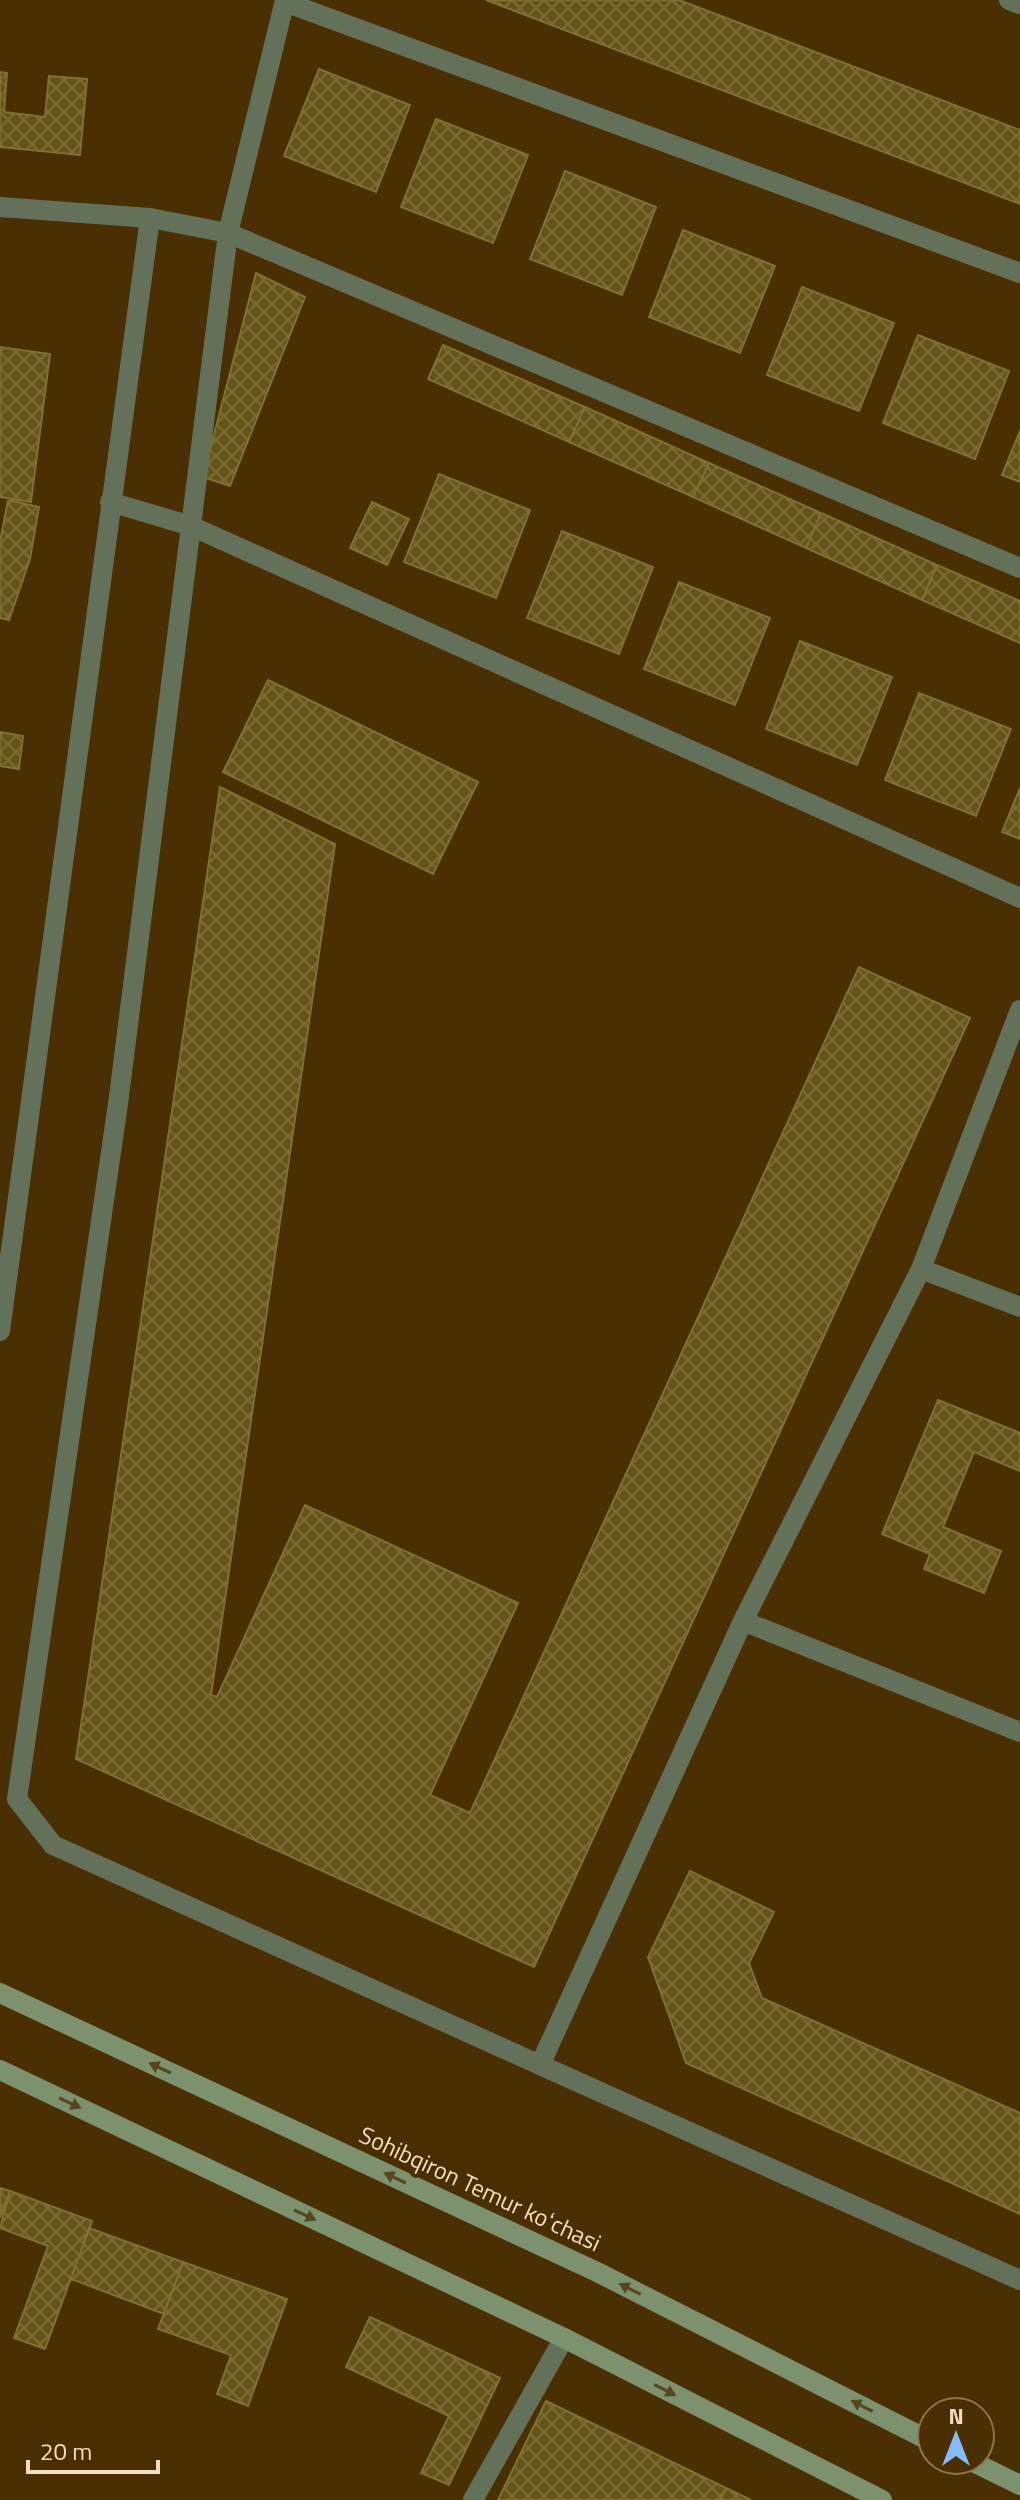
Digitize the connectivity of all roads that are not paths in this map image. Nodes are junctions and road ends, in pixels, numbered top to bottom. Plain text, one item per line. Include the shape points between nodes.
1 (1009, 0) edge
2 (285, 1) edge
3 (1020, 4) edge
4 (0, 207) edge
5 (150, 218) junction
6 (228, 233) junction
7 (1020, 273) edge
8 (110, 502) junction
9 (191, 526) junction
10 (1020, 568) edge
11 (1020, 898) edge
12 (1020, 1010) edge
13 (921, 1269) junction
14 (1020, 1307) edge
15 (0, 1331) edge
16 (743, 1621) junction
17 (1020, 1732) edge
18 (0, 1993) edge
19 (540, 2065) junction
20 (0, 2070) edge
21 (1020, 2280) edge
22 (564, 2338) junction
23 (916, 2434) edge
24 (996, 2473) edge
25 (1020, 2485) edge
26 (473, 2500) edge
27 (882, 2500) edge

1 - 3 street
2 - 6 street
2 - 7 street
4 - 5 street
5 - 6 street
5 - 8 street
6 - 9 street
6 - 10 street
8 - 9 street
8 - 15 street
9 - 11 street
9 - 19 street via 118,1104 17,1799 53,1845
12 - 13 street
13 - 14 street
13 - 16 street
16 - 17 street
16 - 19 street
23 -> 18 main road, Sohibqiron Temur koʻchasi via 597,2272
19 - 21 street
20 -> 22 main road
22 - 26 street
22 -> 27 main road
24 - 25 main road

